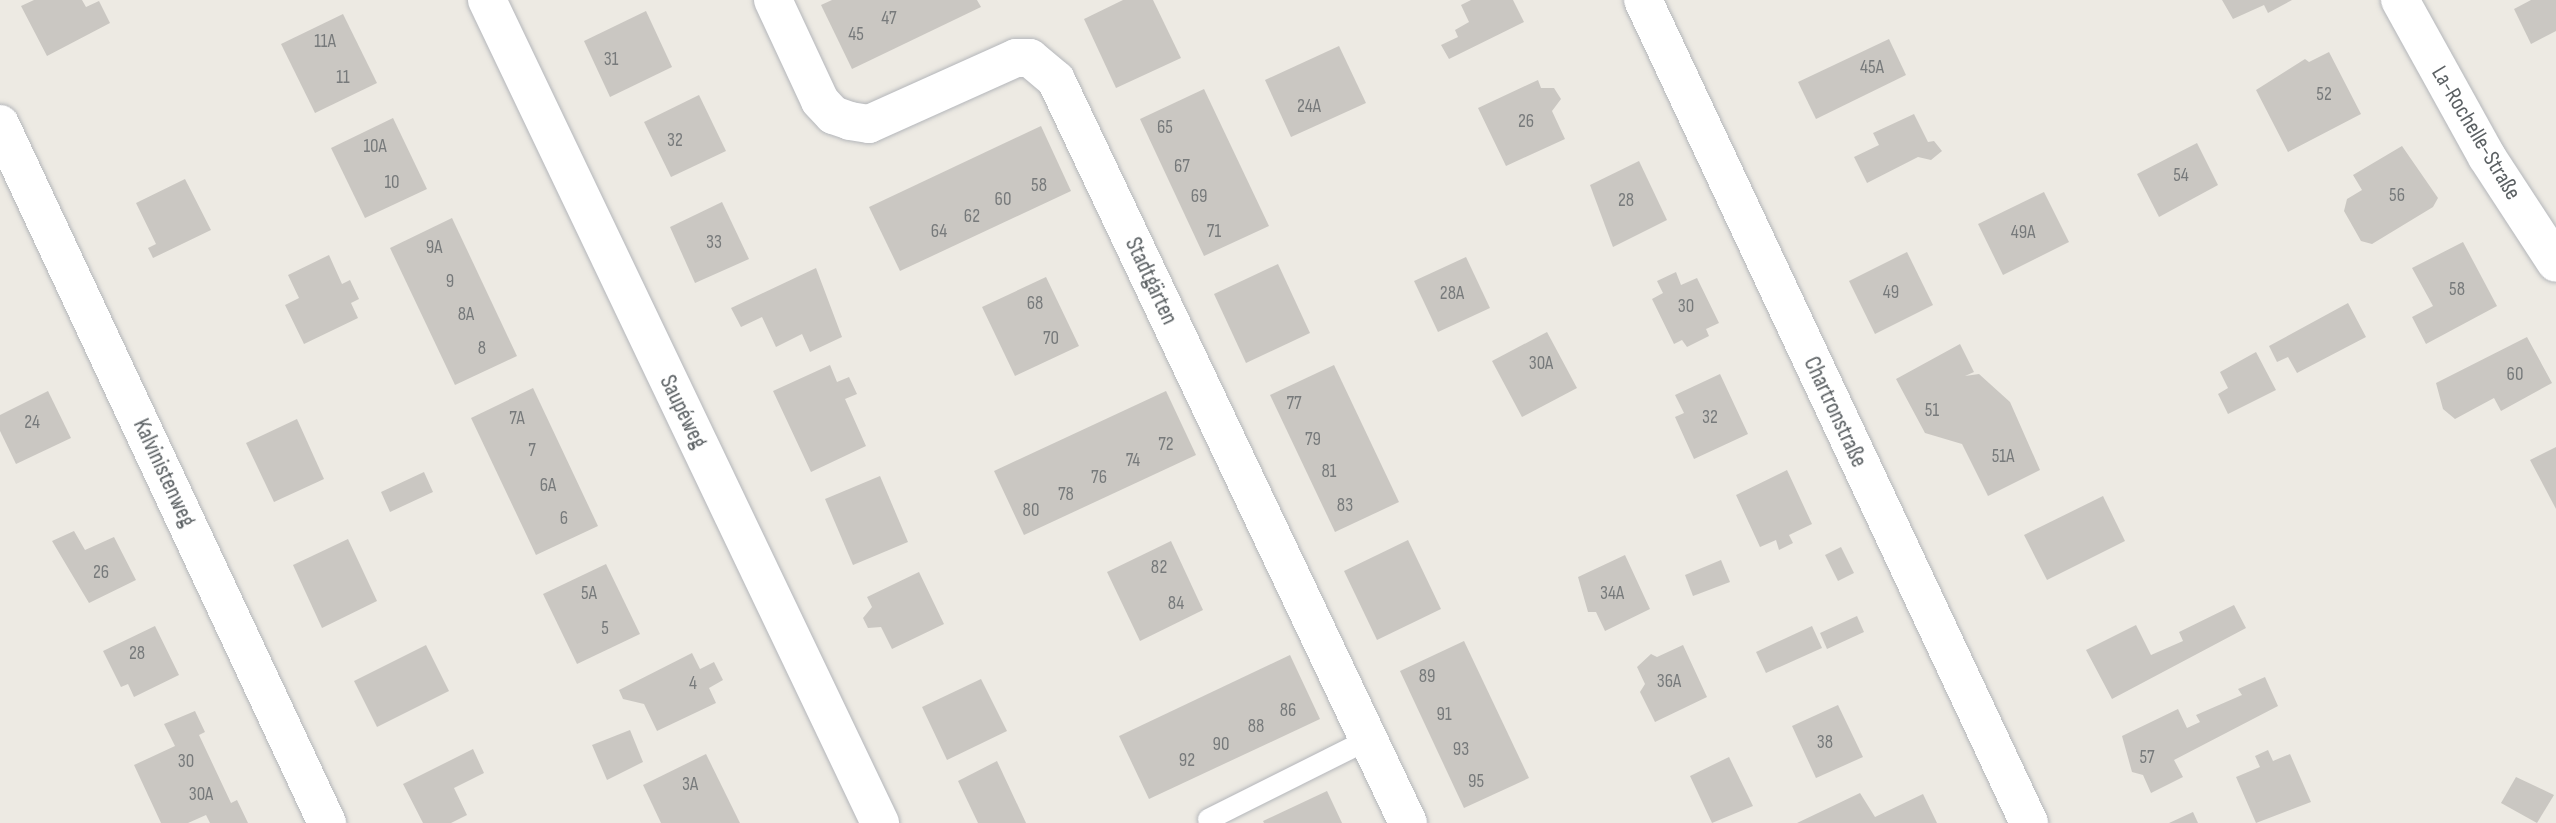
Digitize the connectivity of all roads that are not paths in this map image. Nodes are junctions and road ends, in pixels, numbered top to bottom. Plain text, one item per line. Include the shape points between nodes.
1 (486, 0) edge
2 (773, 0) edge
3 (1643, 0) edge
4 (2400, 0) edge
5 (0, 124) edge
6 (2556, 263) edge
7 (1368, 739) junction
8 (1208, 819) dead end
9 (327, 823) edge
10 (880, 823) edge
11 (1408, 823) edge
12 (2029, 823) edge

1 - 10 street, Saupéweg
2 - 7 street, Stadtgärten via 820,101 833,115 850,121 869,124 1016,58 1030,58 1056,80
3 - 12 street, Chartronstraße
4 - 6 street, La-Rochelle-Straße via 2487,156
5 - 9 street, Kalvinistenweg
7 - 8 lane
7 - 11 street, Stadtgärten

